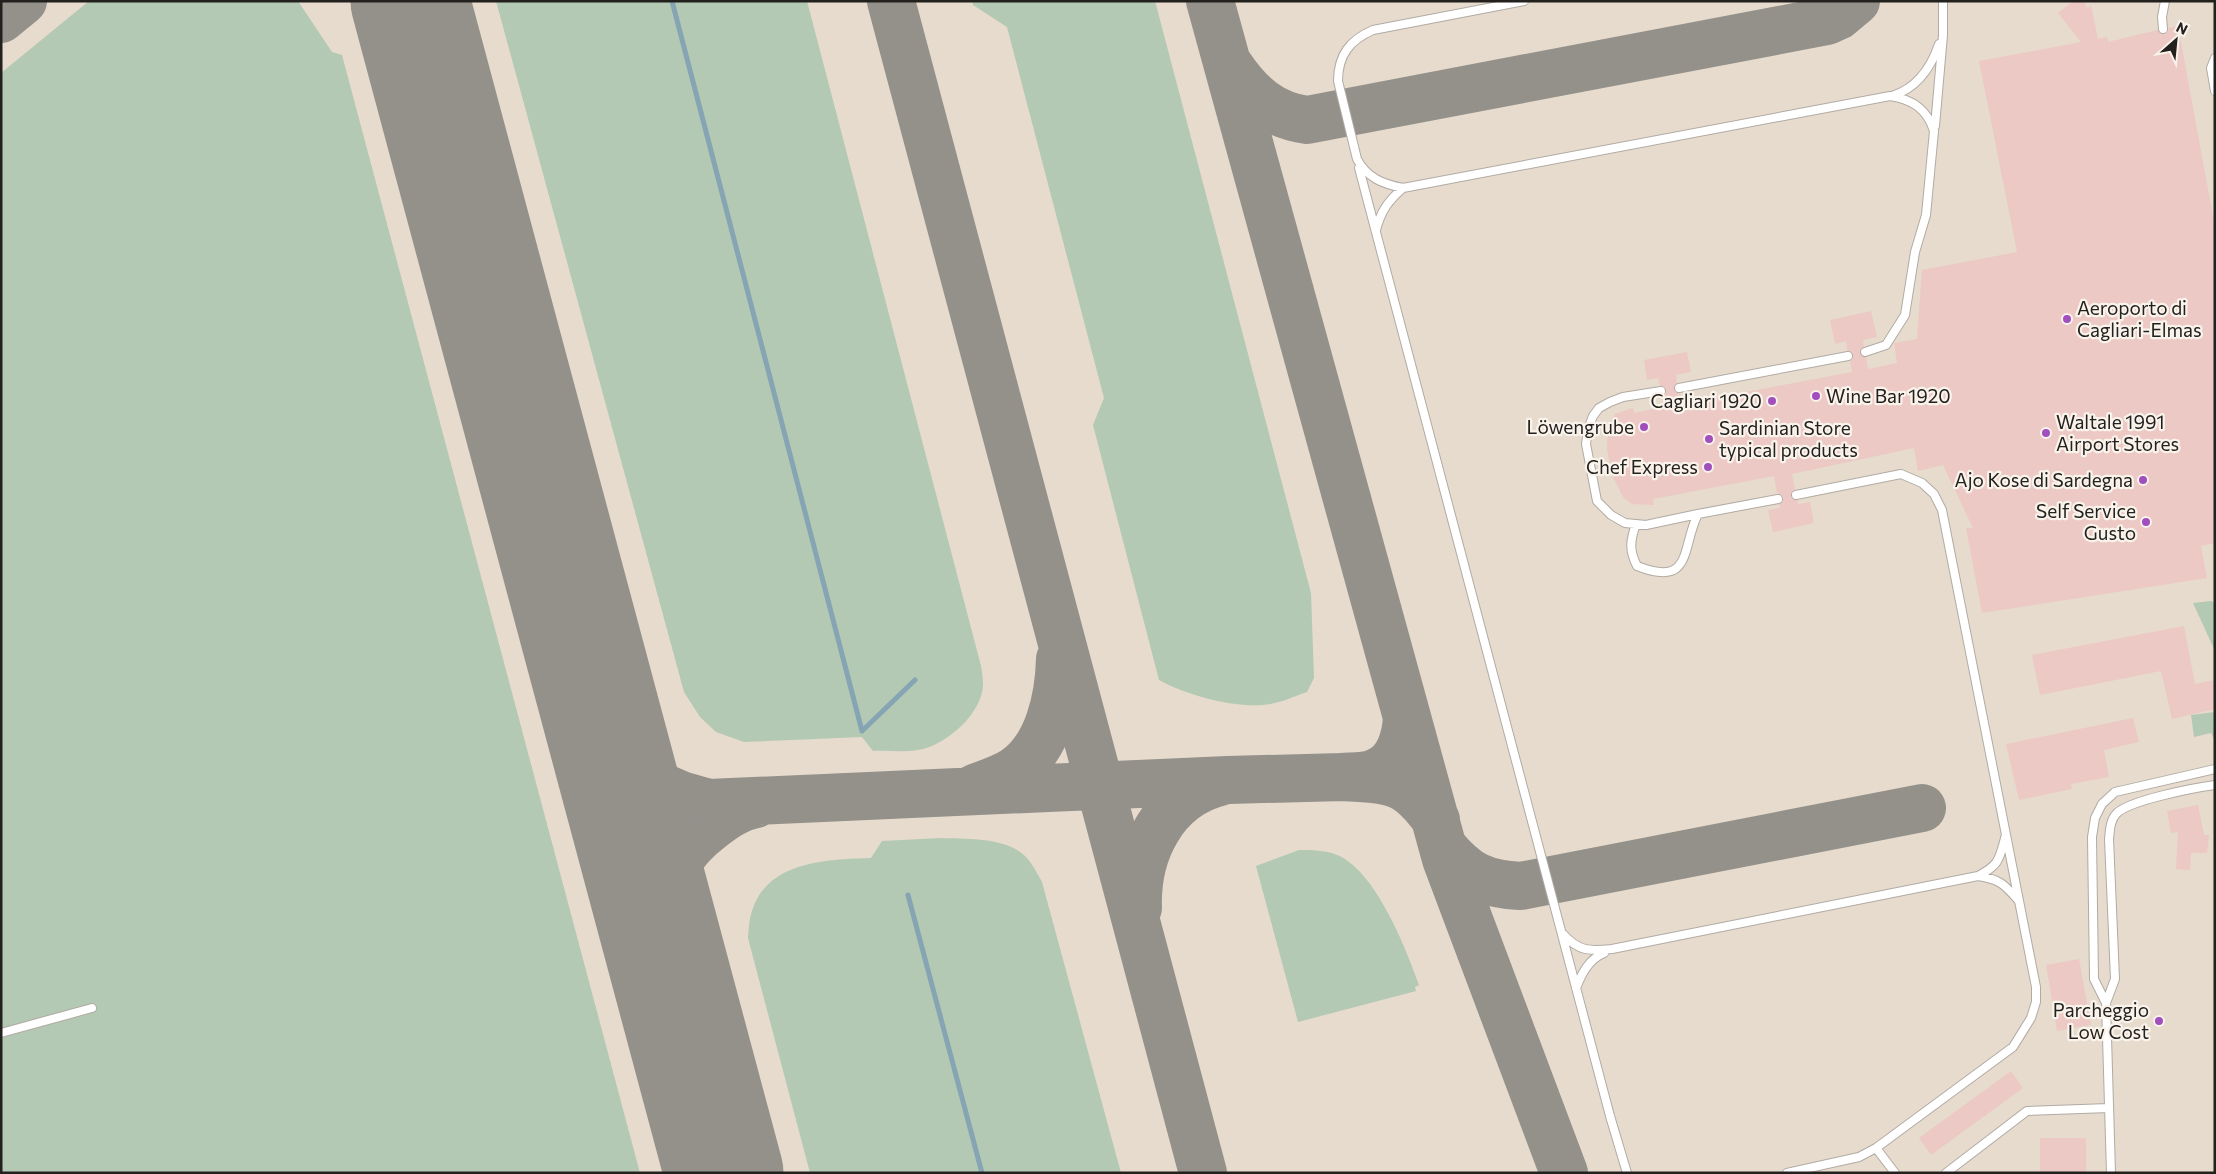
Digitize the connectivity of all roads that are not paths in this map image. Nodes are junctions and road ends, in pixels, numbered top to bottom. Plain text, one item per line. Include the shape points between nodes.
1 (1524, 1) edge
2 (1943, 1) edge
3 (2165, 1) edge
4 (2163, 29) dead end
5 (1943, 35) junction
6 (2214, 60) edge
7 (2215, 91) edge
8 (1890, 96) junction
9 (1934, 131) junction
10 (1356, 160) junction
11 (1403, 188) junction
12 (1376, 232) junction
13 (1865, 352) dead end
14 (1848, 356) dead end
15 (1678, 388) dead end
16 (1661, 391) dead end
17 (1796, 495) dead end
18 (1778, 499) dead end
19 (1698, 514) junction
20 (1636, 524) junction
21 (2215, 769) edge
22 (2215, 785) edge
23 (2006, 833) junction
24 (1978, 876) junction
25 (2020, 902) junction
26 (1562, 933) junction
27 (1612, 949) junction
28 (1576, 988) junction
29 (2106, 1003) junction
30 (92, 1008) dead end
31 (1, 1033) edge
32 (2109, 1108) junction
33 (1876, 1148) junction
34 (1627, 1173) edge
35 (1787, 1173) edge
36 (1895, 1173) edge
37 (1946, 1173) edge
38 (2111, 1173) edge

1 - 10 lane via 1373,30 1359,36 1343,55 1338,68
2 - 5 lane
3 - 4 lane
5 - 8 lane via 1935,57 1921,78 1905,92
5 - 9 lane
6 - 7 lane via 2211,68
8 - 9 lane via 1912,102 1931,120
8 - 11 lane
9 - 13 lane via 1926,215 1915,252 1905,316 1886,345
10 - 11 lane via 1362,170 1373,178
10 - 12 lane
11 - 12 lane via 1386,203
12 - 26 lane
14 - 15 lane
16 - 20 lane via 1610,402 1599,408 1588,429 1586,444 1597,501 1611,515 1625,523
17 - 23 lane via 1901,474 1922,483 1934,494 1942,510
18 - 19 lane
19 - 20 lane via 1646,525
19 - 20 lane via 1681,564 1672,571 1654,573 1637,566 1629,541
21 - 29 lane via 2115,792 2102,804 2095,818 2092,837 2094,979
22 - 29 lane via 2129,806 2116,814 2110,825 2115,979
23 - 24 lane via 1999,859 1992,868
23 - 25 lane
24 - 25 lane via 2003,883
24 - 27 lane
25 - 33 lane via 2036,987 2036,1002 2026,1029 2013,1047
26 - 27 lane via 1571,944 1580,948 1593,951
26 - 28 lane
27 - 28 lane via 1596,956
28 - 34 lane
29 - 32 lane
30 - 31 lane
32 - 37 lane via 2027,1111
32 - 38 lane
33 - 35 lane via 1858,1157
33 - 36 lane

